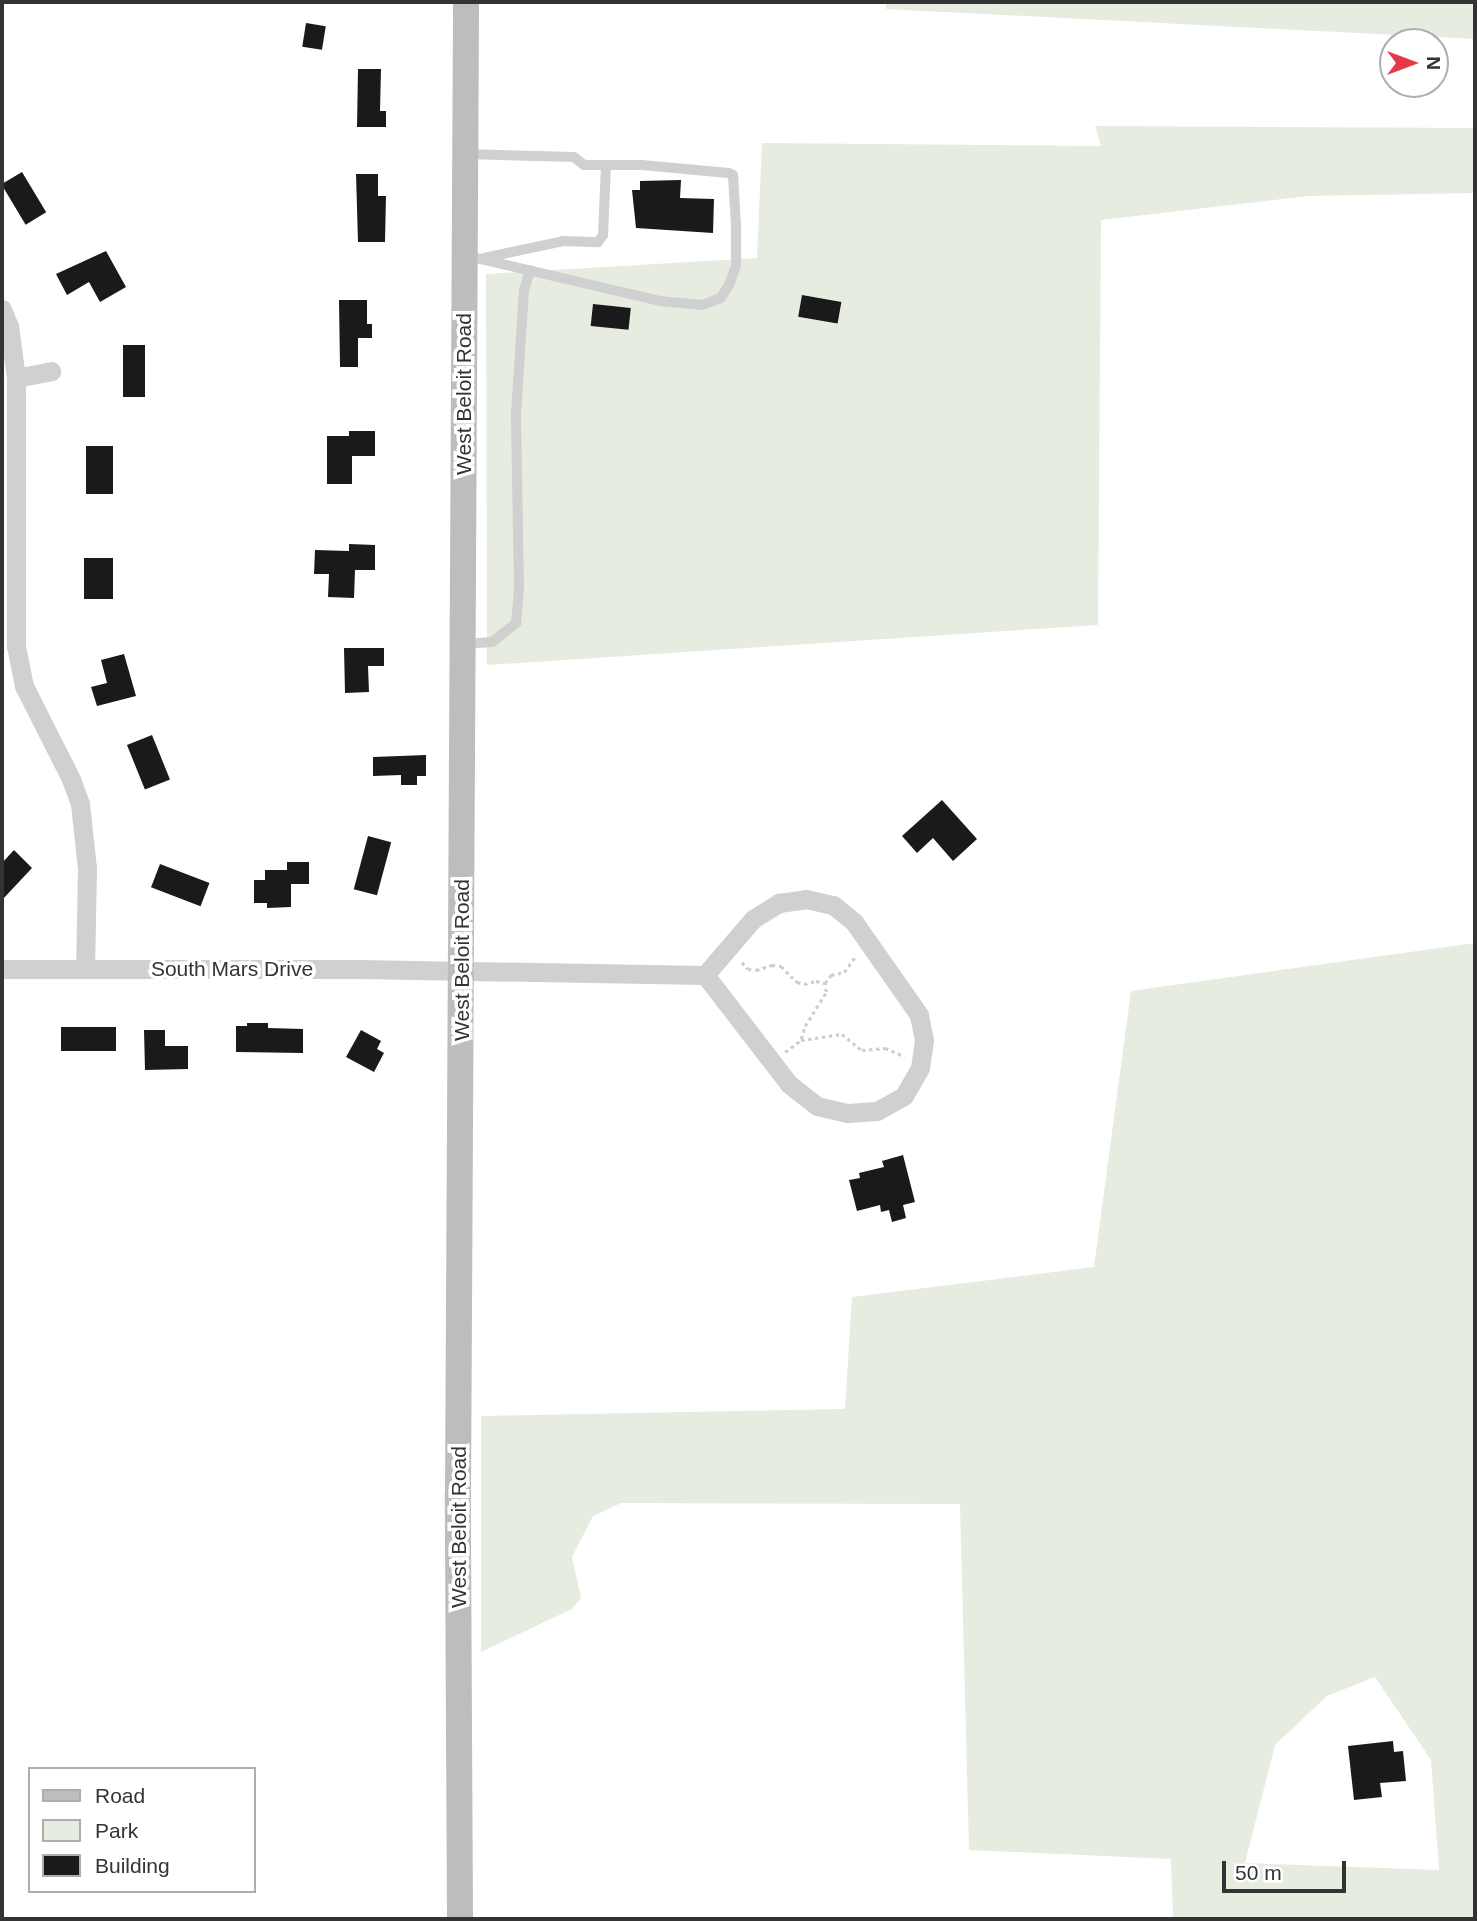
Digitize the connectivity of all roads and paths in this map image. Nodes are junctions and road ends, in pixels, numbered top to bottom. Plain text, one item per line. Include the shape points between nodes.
1 (466, 2) edge
2 (465, 154) junction
3 (606, 165) junction
4 (472, 257) junction
5 (530, 271) junction
6 (2, 309) edge
7 (51, 371) dead end
8 (11, 391) edge
9 (463, 644) junction
10 (870, 945) junction
11 (723, 954) junction
12 (2, 969) edge
13 (85, 969) junction
14 (462, 970) junction
15 (705, 975) junction
16 (825, 983) junction
17 (801, 1041) junction
18 (921, 1058) junction
19 (775, 1066) junction
20 (460, 1919) edge

1 - 2 main road, West Beloit Road
2 - 3 lane via 574,157 584,164
2 - 4 main road, West Beloit Road
3 - 4 lane via 603,235 598,242 563,241
3 - 5 lane via 733,176 736,266 721,298 702,305 660,301
4 - 5 lane
4 - 9 main road, West Beloit Road
5 - 9 lane via 524,290 516,414 516,623 492,642
6 - 8 street via 9,326
7 - 8 street
8 - 13 street via 16,646 24,686 80,804 87,867
9 - 14 main road, West Beloit Road
10 - 11 street via 855,922 833,905 806,900 779,904 753,919
10 - 16 path via 844,972 831,975
10 - 18 street via 919,1015 924,1040
11 - 15 street
11 - 16 path via 748,969 780,966 797,982
12 - 13 street, South Mars Drive
13 - 14 street, South Mars Drive
14 - 15 street, South Mars Drive
14 - 20 main road, West Beloit Road
15 - 19 street
16 - 17 path via 827,992
17 - 18 path via 842,1034 862,1050 889,1048 893,1053
17 - 19 path via 786,1049
18 - 19 street via 904,1096 877,1111 847,1113 817,1106

